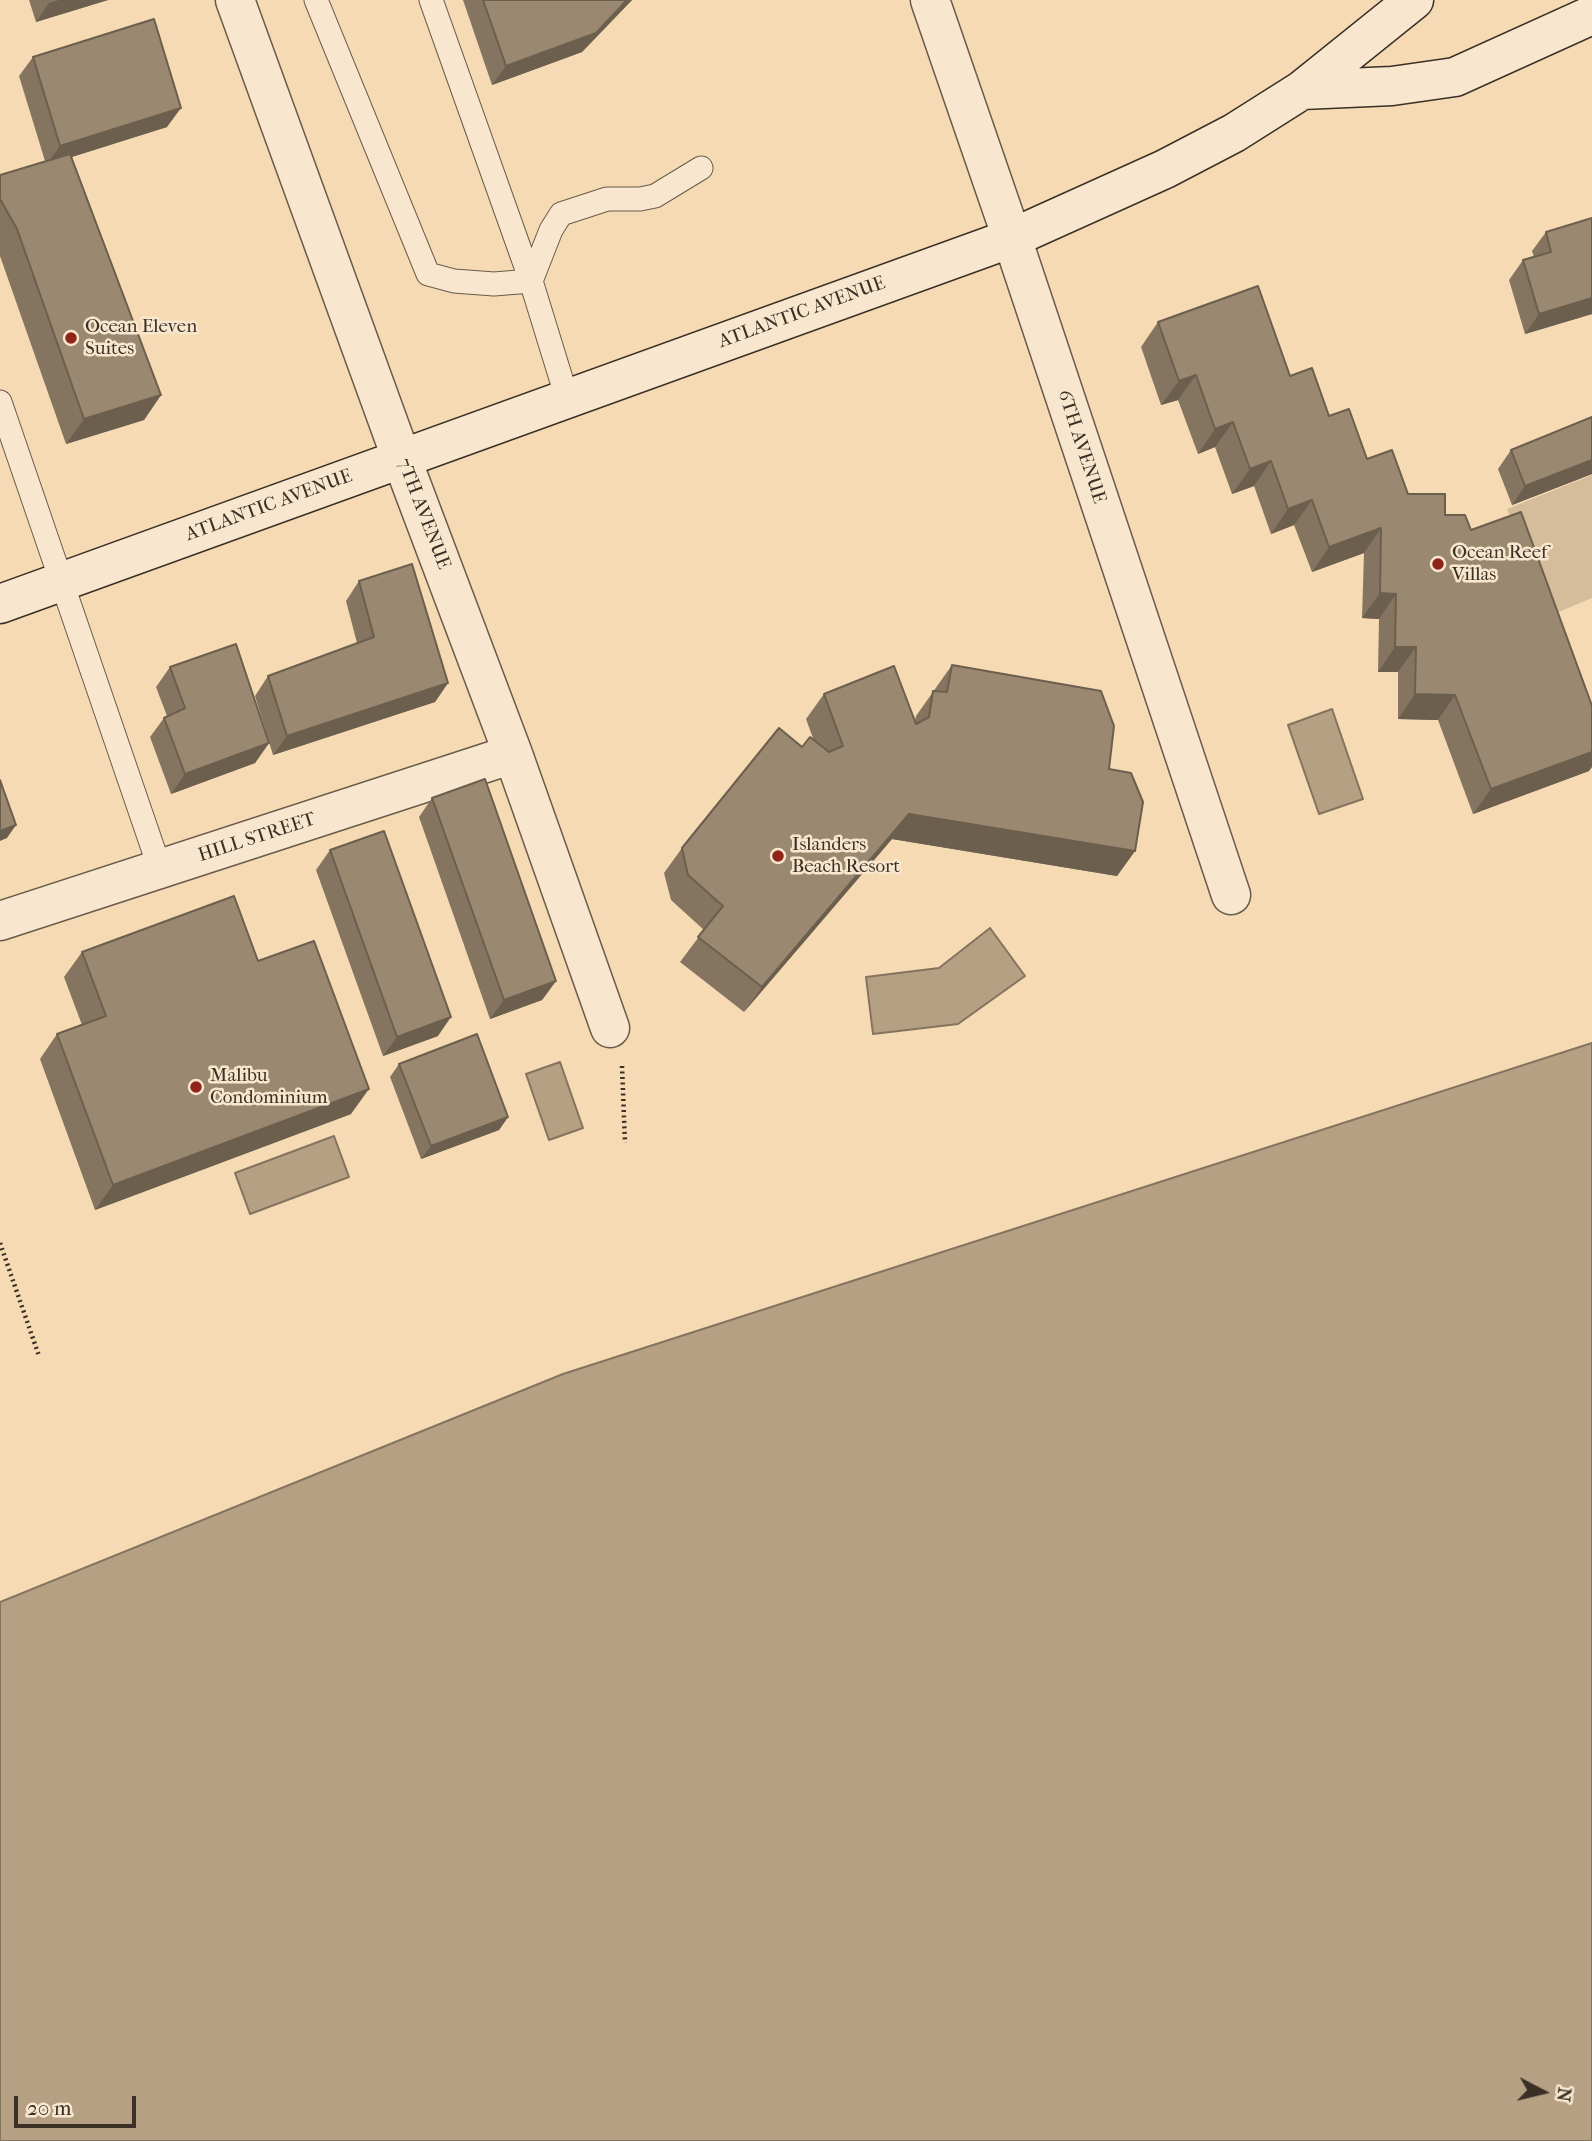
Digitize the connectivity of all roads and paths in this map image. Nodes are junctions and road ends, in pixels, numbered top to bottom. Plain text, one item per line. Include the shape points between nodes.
1 (317, 0) edge
2 (431, 0) edge
3 (930, 0) edge
4 (1413, 0) edge
5 (244, 2) edge
6 (1592, 15) edge
7 (1302, 90) junction
8 (701, 168) dead end
9 (1012, 238) junction
10 (531, 281) junction
11 (566, 398) junction
12 (0, 402) edge
13 (401, 457) junction
14 (63, 581) junction
15 (0, 604) edge
16 (513, 754) junction
17 (160, 869) junction
18 (1231, 895) dead end
19 (0, 921) edge
20 (610, 1028) joint
21 (625, 1143) dead end
22 (0, 1243) edge
23 (39, 1356) dead end

1 - 10 lane via 428,274 494,284
2 - 10 lane
3 - 9 street, 6TH AVENUE
4 - 7 street
5 - 13 street, 7TH AVENUE
6 - 7 street, ATLANTIC AVENUE via 1455,77 1392,86
7 - 9 street, ATLANTIC AVENUE via 1165,169
8 - 10 lane via 655,196 607,199 561,214
9 - 11 street, ATLANTIC AVENUE
9 - 18 street, 6TH AVENUE
10 - 11 lane
11 - 13 street, ATLANTIC AVENUE
12 - 14 lane
13 - 14 street, ATLANTIC AVENUE
13 - 16 street, 7TH AVENUE
14 - 15 street, ATLANTIC AVENUE
14 - 17 lane
16 - 17 street, HILL STREET
16 - 20 street, 7TH AVENUE
17 - 19 street, HILL STREET
20 - 21 path via 622,1064
22 - 23 path

